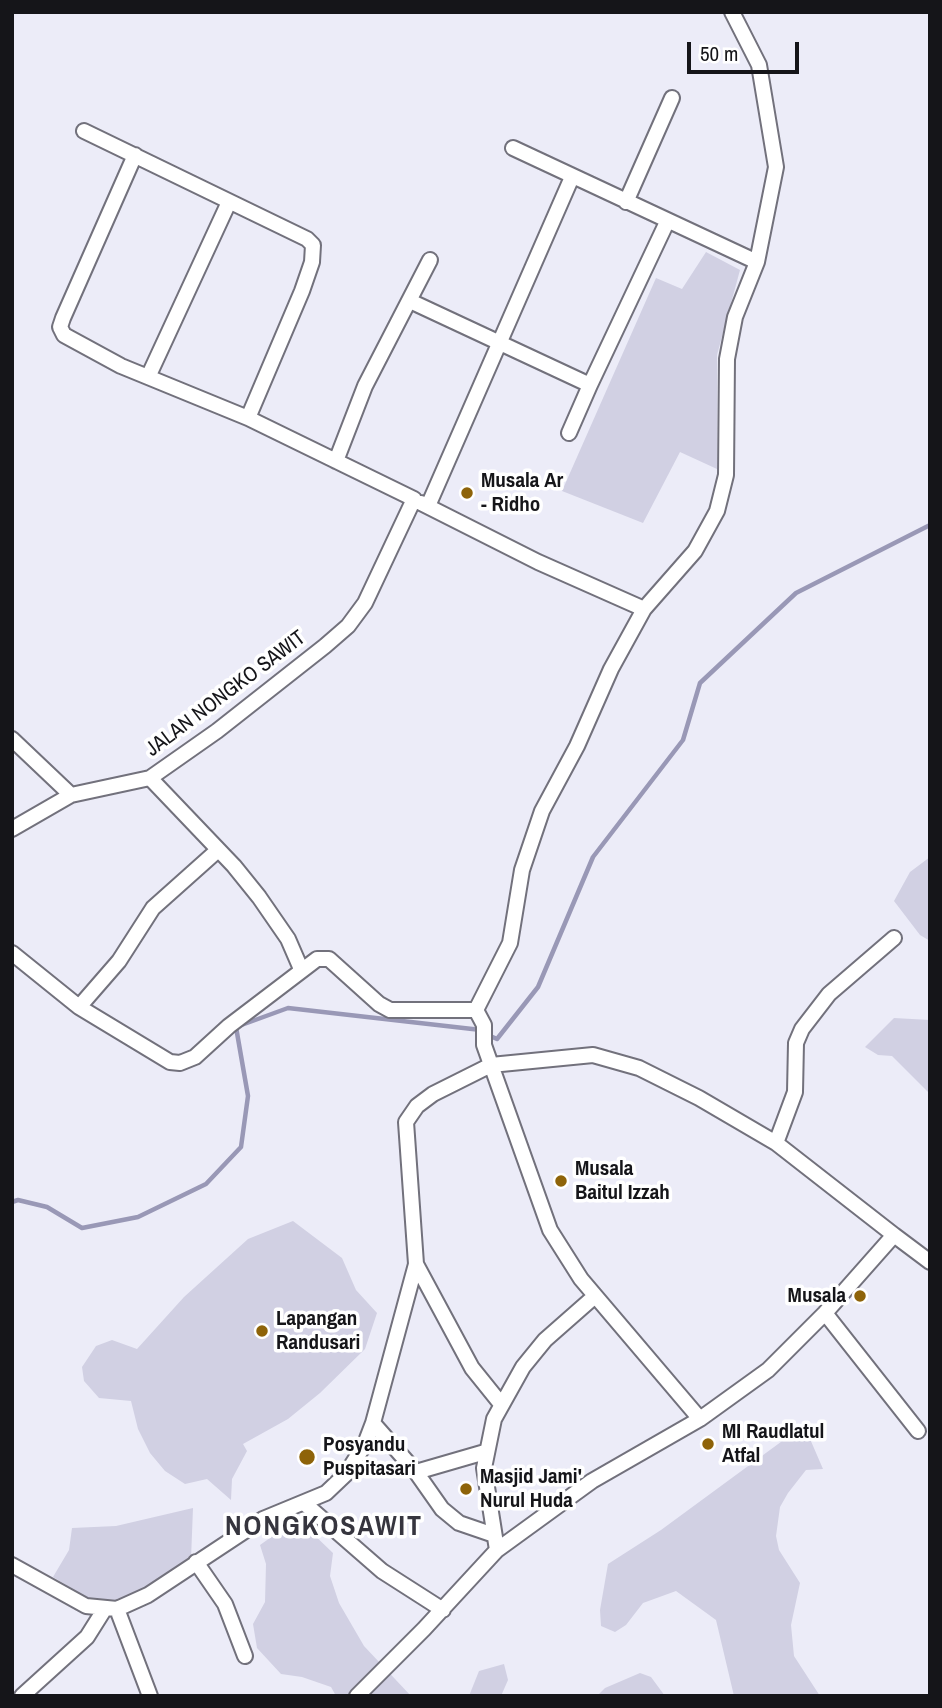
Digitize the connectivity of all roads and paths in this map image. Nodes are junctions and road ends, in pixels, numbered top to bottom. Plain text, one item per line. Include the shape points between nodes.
1 (732, 12) edge
2 (672, 98) dead end
3 (84, 131) dead end
4 (513, 148) dead end
5 (135, 155) junction
6 (572, 177) junction
7 (229, 202) junction
8 (626, 202) junction
9 (667, 222) junction
10 (430, 260) dead end
11 (757, 262) junction
12 (410, 301) junction
13 (502, 342) junction
14 (149, 375) junction
15 (590, 385) junction
16 (248, 418) junction
17 (569, 433) dead end
18 (336, 461) junction
19 (414, 499) junction
20 (428, 506) junction
21 (644, 609) junction
22 (12, 739) edge
23 (150, 778) junction
24 (71, 795) junction
25 (12, 829) edge
26 (218, 850) junction
27 (894, 938) dead end
28 (12, 953) edge
29 (301, 969) junction
30 (79, 1007) junction
31 (476, 1010) junction
32 (491, 1065) junction
33 (776, 1143) junction
34 (894, 1235) junction
35 (930, 1262) edge
36 (416, 1264) junction
37 (595, 1296) junction
38 (825, 1313) junction
39 (501, 1404) junction
40 (700, 1419) junction
41 (373, 1423) junction
42 (918, 1431) dead end
43 (485, 1452) junction
44 (416, 1472) junction
45 (304, 1503) junction
46 (494, 1535) junction
47 (497, 1550) junction
48 (196, 1562) junction
49 (12, 1565) edge
50 (111, 1610) junction
51 (443, 1610) junction
52 (245, 1656) dead end
53 (22, 1696) edge
54 (150, 1696) edge
55 (357, 1696) edge

1 - 11 street via 759,65 776,167
2 - 8 street
3 - 5 street
4 - 6 street
5 - 7 street
5 - 14 street via 60,327 74,342
6 - 8 street
6 - 13 street
7 - 14 street
7 - 16 street via 313,245 313,262
8 - 9 street
9 - 11 street
9 - 15 street
10 - 12 street
11 - 21 street via 735,317 727,359 726,475 717,511 695,551
12 - 13 street
12 - 18 street via 365,386
13 - 15 street
13 - 20 street
14 - 16 street
15 - 17 street
16 - 18 street
18 - 19 street
19 - 20 street
19 - 23 street, JALAN NONGKO SAWIT via 365,603 348,626 217,731
20 - 21 street
21 - 31 street via 542,811 522,870 510,943
22 - 24 street
23 - 24 street, JALAN NONGKO SAWIT
23 - 26 street
24 - 25 street, JALAN NONGKO SAWIT
26 - 29 street via 259,897 288,939
26 - 30 street via 153,908 119,961
27 - 33 street via 829,994 803,1029 796,1043 795,1092
28 - 30 street
29 - 30 street via 195,1057 180,1063 170,1062
29 - 31 street via 317,959 329,959 390,1010
31 - 32 street
32 - 33 street via 593,1055 639,1068
32 - 36 street via 433,1094 406,1122
32 - 37 street via 550,1230
33 - 34 street
34 - 35 street
34 - 38 street
36 - 39 street via 479,1378
36 - 41 street
37 - 39 street via 545,1340
37 - 40 street
38 - 40 street via 768,1370
38 - 42 street
39 - 43 street
40 - 47 street via 592,1482
41 - 44 street
41 - 45 street via 346,1474 326,1493
43 - 44 street
43 - 46 street
44 - 46 street via 442,1509 459,1523
45 - 48 street via 263,1519
45 - 51 street via 382,1572
46 - 47 street
47 - 51 street
48 - 50 street via 148,1595
48 - 52 street via 225,1604
49 - 50 street via 86,1606
50 - 53 street
50 - 54 street
51 - 55 street

